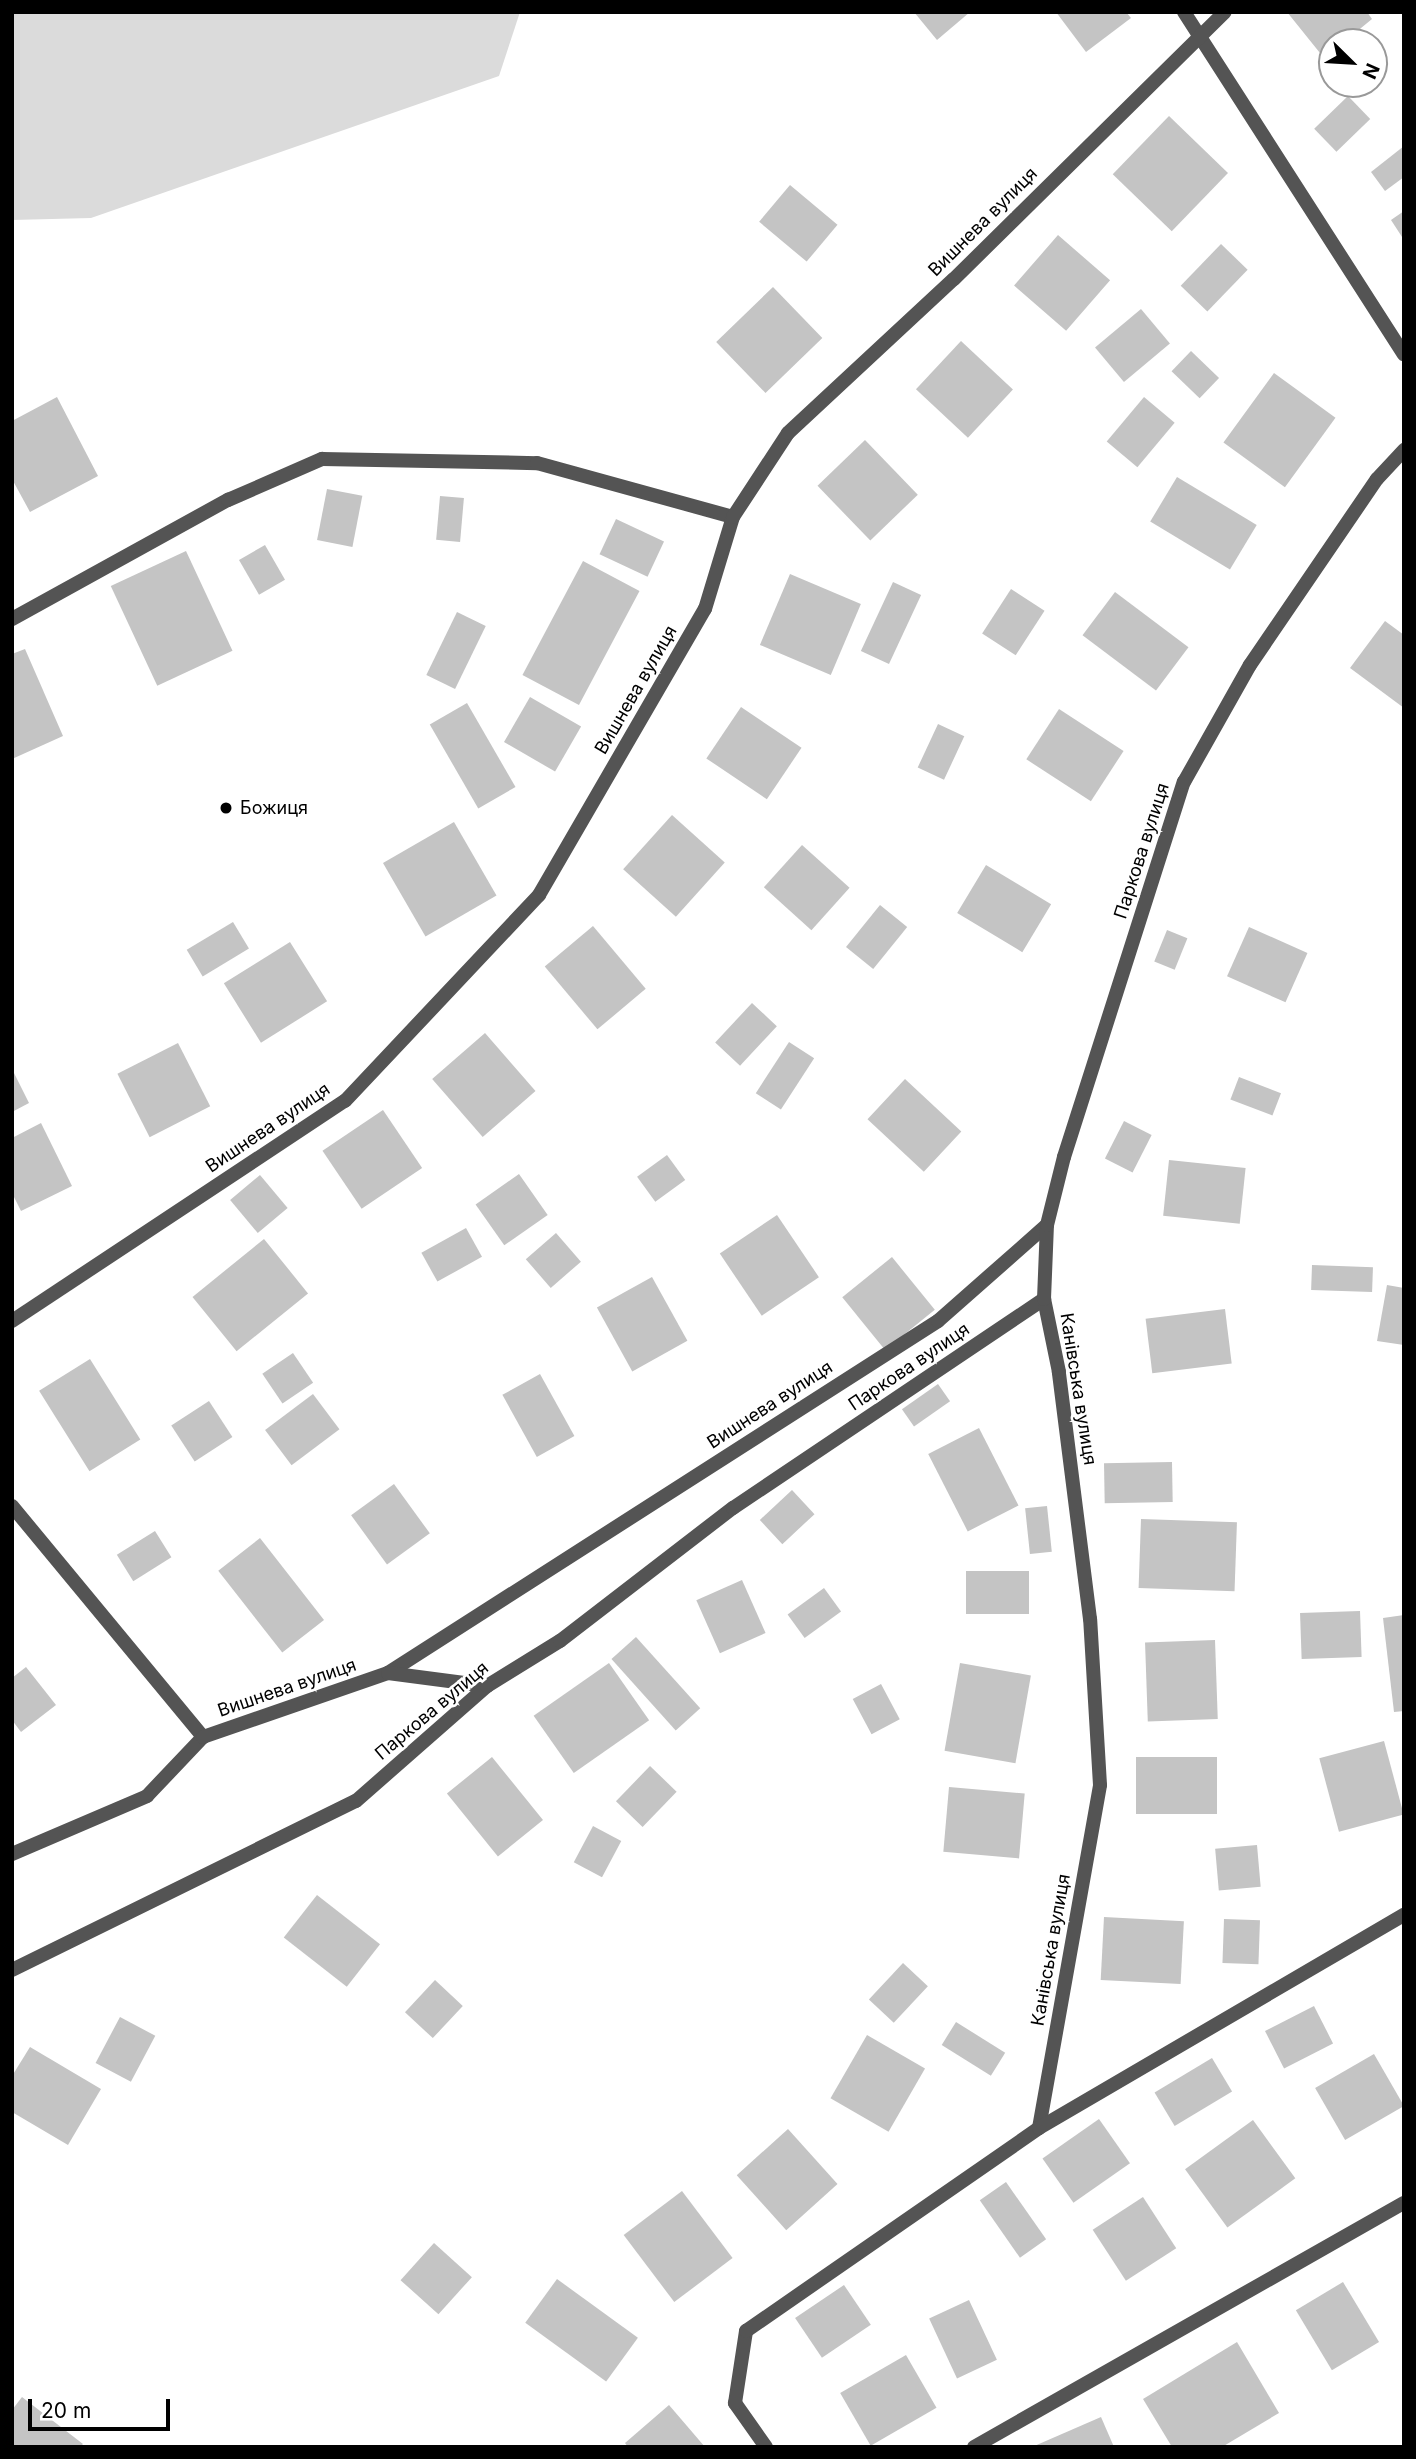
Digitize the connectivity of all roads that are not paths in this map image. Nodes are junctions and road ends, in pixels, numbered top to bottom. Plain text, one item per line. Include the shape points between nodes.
1 (1184, 12) edge
2 (1225, 12) edge
3 (1195, 36) junction
4 (1404, 355) edge
5 (1404, 450) edge
6 (733, 517) junction
7 (12, 619) edge
8 (1047, 1225) junction
9 (1044, 1299) junction
10 (12, 1321) edge
11 (12, 1506) edge
12 (388, 1673) junction
13 (487, 1686) junction
14 (203, 1737) junction
15 (12, 1854) edge
16 (1404, 1915) edge
17 (12, 1970) edge
18 (1039, 2128) junction
19 (1404, 2203) edge
20 (766, 2447) edge
21 (974, 2447) edge

1 - 3 street
2 - 3 street, Вишнева вулиця
3 - 4 street
3 - 6 street, Вишнева вулиця via 954,279 788,433
5 - 8 street, Паркова вулиця via 1377,479 1250,665 1184,782 1064,1157
6 - 7 street via 537,463 322,459 228,500
6 - 10 street, Вишнева вулиця via 705,609 539,895 345,1101
8 - 9 street, Паркова вулиця
8 - 12 street, Вишнева вулиця via 938,1321
9 - 13 street, Паркова вулиця via 733,1508 560,1641
9 - 18 street, Канівська вулиця via 1059,1373 1090,1619 1100,1785
11 - 14 street, Вишнева вулиця
12 - 13 street
12 - 14 street, Вишнева вулиця
13 - 17 street, Паркова вулиця via 356,1801
14 - 15 street via 147,1796
16 - 18 street
18 - 20 street via 746,2331 735,2403
19 - 21 street

